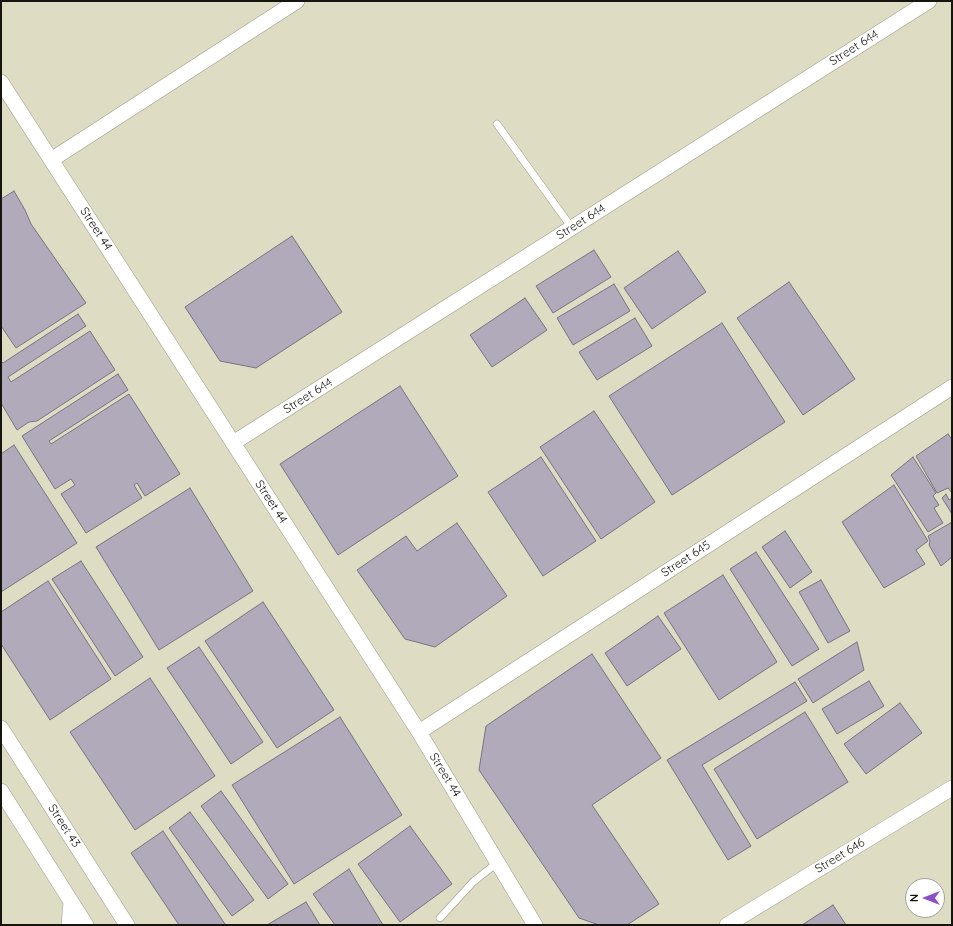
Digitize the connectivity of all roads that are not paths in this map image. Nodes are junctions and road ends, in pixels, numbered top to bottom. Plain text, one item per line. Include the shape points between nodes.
1 (297, 1) edge
2 (929, 1) edge
3 (1, 82) edge
4 (497, 124) dead end
5 (51, 160) junction
6 (572, 228) junction
7 (952, 387) edge
8 (233, 443) junction
9 (1, 728) edge
10 (419, 732) junction
11 (952, 788) edge
12 (1, 791) edge
13 (498, 863) junction
14 (72, 902) junction
15 (440, 918) dead end
16 (69, 925) edge
17 (86, 925) edge
18 (127, 925) edge
19 (535, 925) edge
20 (727, 925) edge

1 - 5 street
2 - 6 street, Street 644
3 - 5 street, Street 44
4 - 6 lane
5 - 8 street, Street 44
6 - 8 street, Street 644
7 - 10 street, Street 645
8 - 10 street, Street 44
9 - 18 street, Street 43
10 - 13 street, Street 44
11 - 20 street, Street 646
12 - 14 street
13 - 15 lane via 472,882
13 - 19 street, Street 44
14 - 16 street
14 - 17 street

